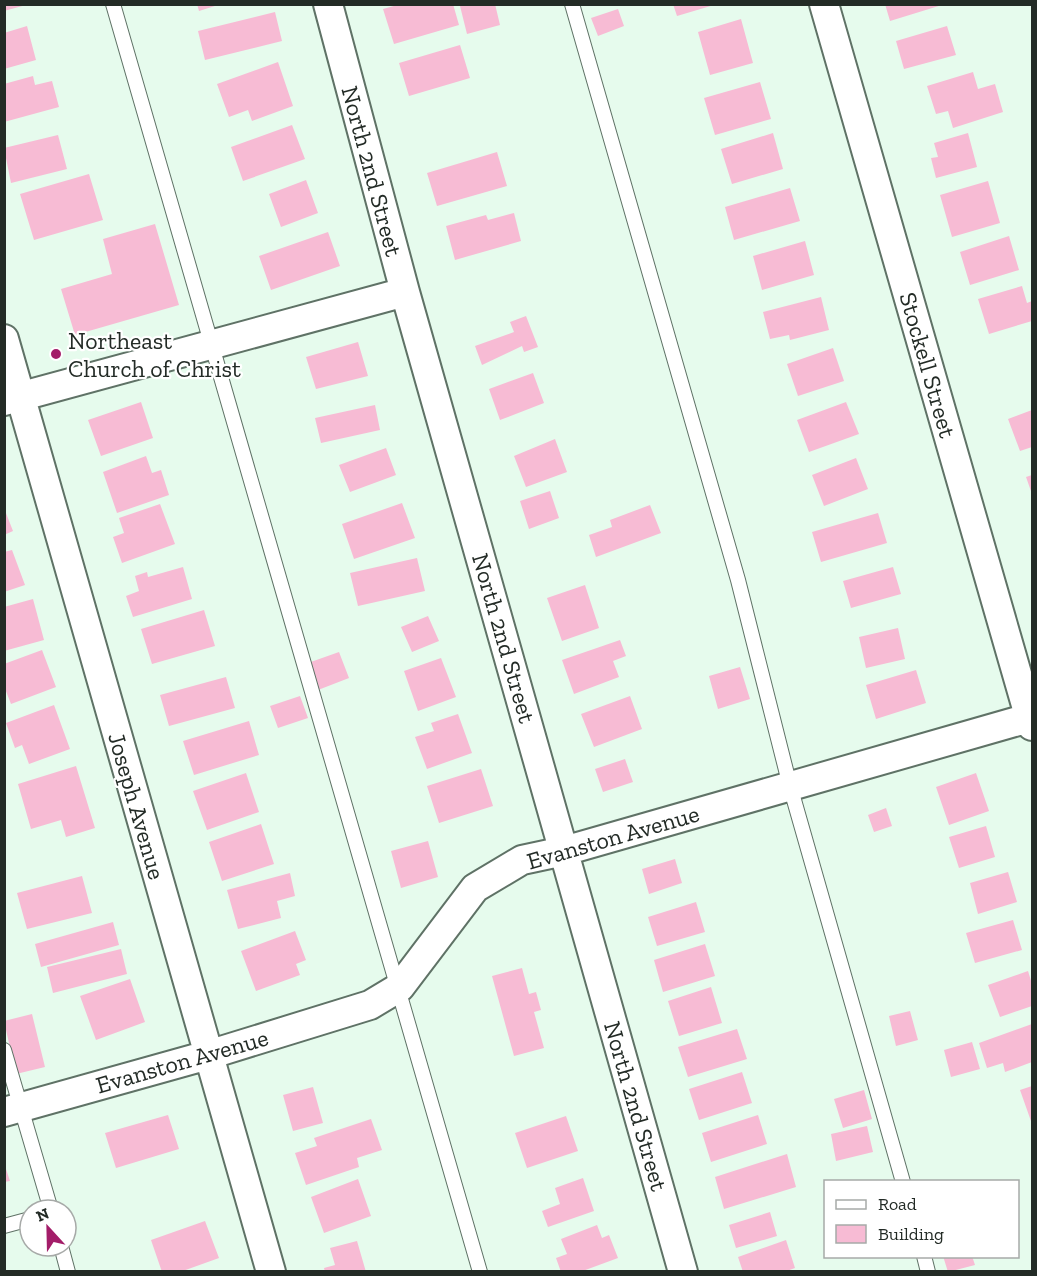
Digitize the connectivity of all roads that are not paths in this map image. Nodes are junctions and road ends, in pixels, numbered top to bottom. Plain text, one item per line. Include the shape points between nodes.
1 (113, 4) edge
2 (328, 4) edge
3 (572, 4) edge
4 (824, 4) edge
5 (405, 292) junction
6 (4, 339) edge
7 (210, 344) junction
8 (12, 398) edge
9 (1032, 721) edge
10 (790, 786) junction
11 (564, 851) junction
12 (399, 987) junction
13 (4, 1050) edge
14 (208, 1055) junction
15 (13, 1109) edge
16 (902, 1180) edge
17 (46, 1198) edge
18 (271, 1272) edge
19 (480, 1272) edge
20 (683, 1272) edge

1 - 7 lane
2 - 5 street, North 2nd Street
3 - 10 lane via 738,580
4 - 9 street, Stockell Street
5 - 7 street
5 - 11 street, North 2nd Street
6 - 8 street, Joseph Avenue
7 - 8 street
7 - 12 lane
8 - 14 street, Joseph Avenue
9 - 10 street, Evanston Avenue
10 - 11 street, Evanston Avenue
10 - 16 lane
11 - 12 street, Evanston Avenue via 522,860 475,888
11 - 20 street, North 2nd Street
12 - 14 street, Evanston Avenue via 370,1005
12 - 19 lane
13 - 15 lane
14 - 15 street, Evanston Avenue
14 - 18 street, Joseph Avenue
15 - 17 lane

